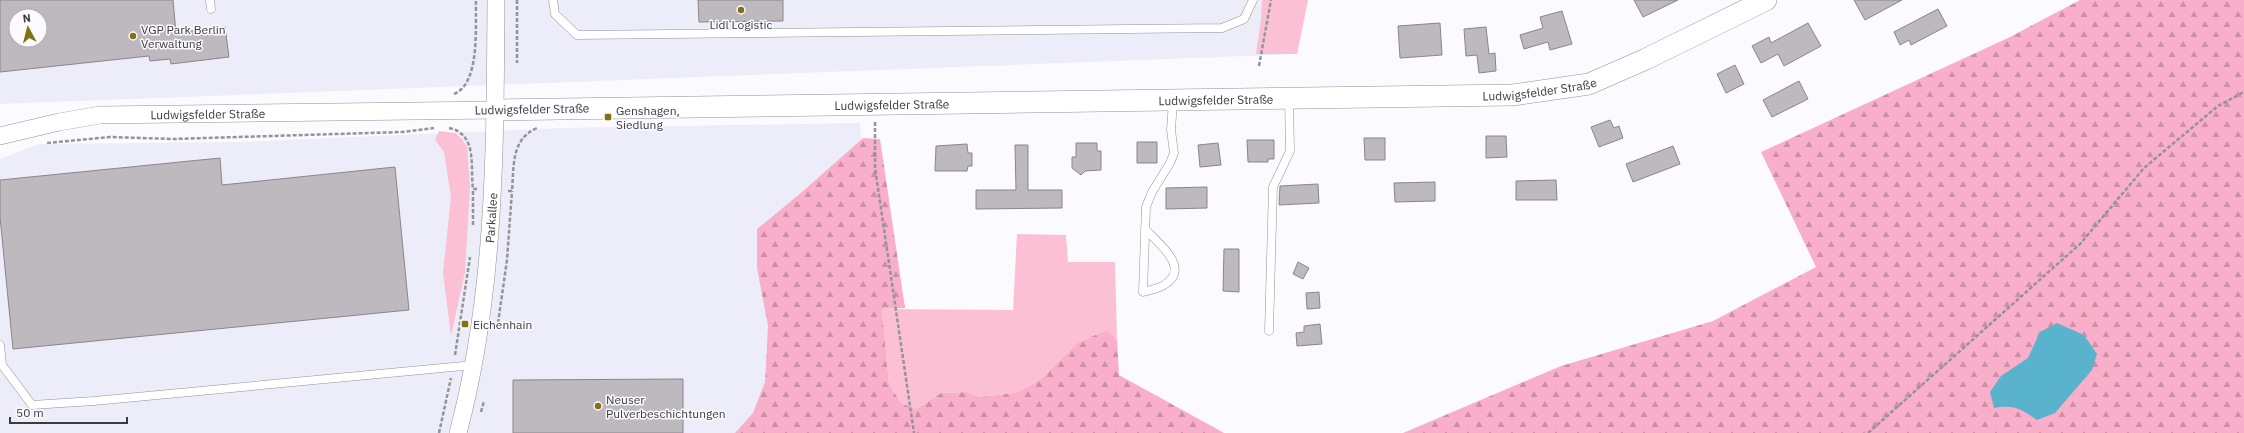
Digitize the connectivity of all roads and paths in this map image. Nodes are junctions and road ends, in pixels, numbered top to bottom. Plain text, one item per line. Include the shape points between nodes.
1 (210, 0) edge
2 (476, 0) edge
3 (496, 0) edge
4 (517, 0) edge
5 (553, 0) edge
6 (1253, 0) edge
7 (1271, 0) edge
8 (1766, 0) edge
9 (211, 9) dead end
10 (517, 63) dead end
11 (480, 66) dead end
12 (1259, 66) dead end
13 (473, 67) junction
14 (2244, 92) edge
15 (451, 94) dead end
16 (1289, 98) junction
17 (1173, 100) junction
18 (874, 105) junction
19 (496, 110) junction
20 (441, 127) dead end
21 (539, 127) dead end
22 (446, 128) dead end
23 (0, 136) edge
24 (46, 143) dead end
25 (473, 189) junction
26 (480, 190) dead end
27 (504, 190) dead end
28 (1145, 229) junction
29 (473, 232) dead end
30 (470, 256) dead end
31 (1269, 331) dead end
32 (0, 345) edge
33 (474, 365) junction
34 (454, 367) junction
35 (439, 433) edge
36 (458, 433) edge
37 (914, 433) edge
38 (1868, 433) edge

1 - 9 lane
2 - 13 path
3 - 19 street, Parkallee
4 - 10 path
5 - 6 lane via 555,14 577,35 1222,28 1244,19
7 - 12 path
8 - 16 street, Ludwigsfelder Straße via 1589,84 1513,95
11 - 13 path
13 - 15 path via 466,85
14 - 38 path via 2218,106 2144,168 2080,244
16 - 17 street, Ludwigsfelder Straße
16 - 31 lane via 1290,152 1273,186
17 - 18 street, Ludwigsfelder Straße
17 - 28 lane via 1171,130 1174,153 1149,199
18 - 19 street, Ludwigsfelder Straße
18 - 37 path via 875,168
19 - 23 street, Ludwigsfelder Straße via 100,115
19 - 33 street, Parkallee via 488,264
20 - 24 path via 402,132 173,139 110,137
21 - 27 path via 529,131 517,147 512,191
22 - 25 path via 459,132 468,142 472,157
25 - 26 path
25 - 29 path
28 - 28 lane via 1144,276 1143,292 1164,285 1176,268 1174,259
30 - 34 path
32 - 34 lane via 2,365 32,405
33 - 34 lane
33 - 36 street, Parkallee
34 - 35 path

